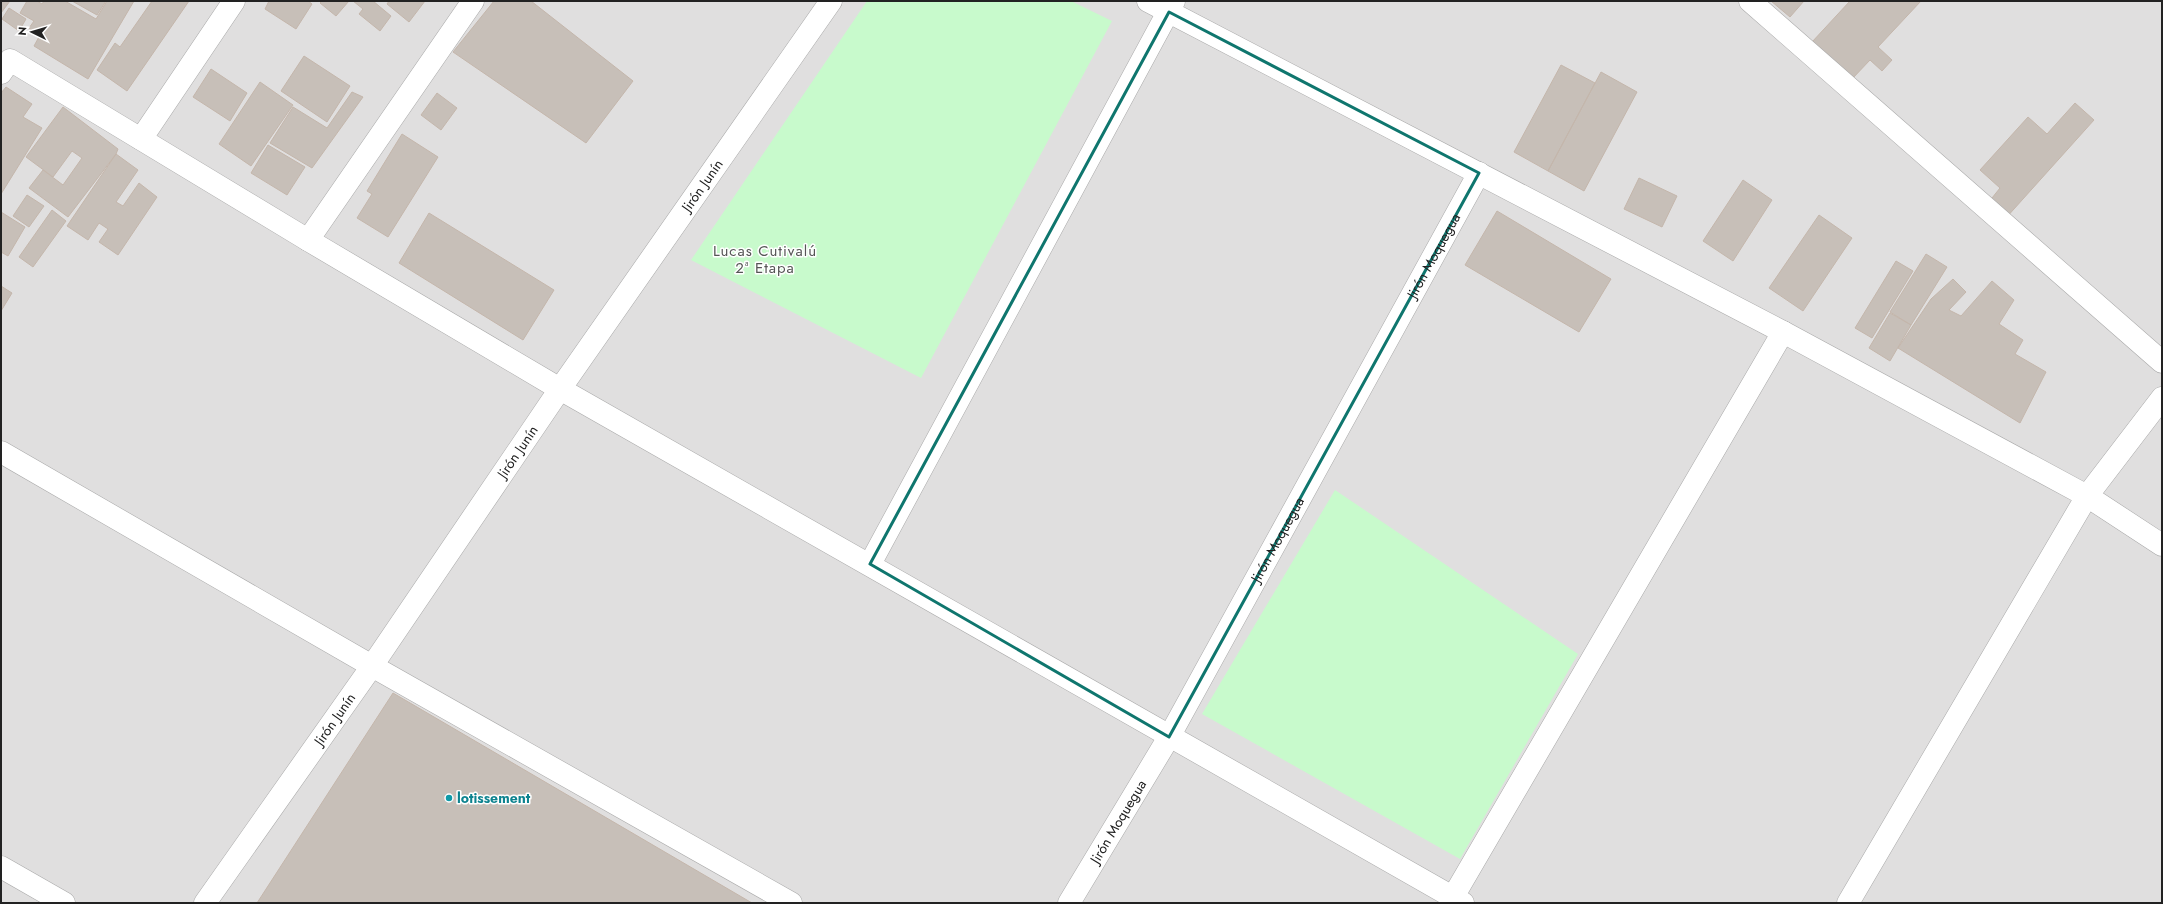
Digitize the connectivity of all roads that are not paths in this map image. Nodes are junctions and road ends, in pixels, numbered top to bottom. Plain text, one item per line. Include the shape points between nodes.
1 (234, 1) edge
2 (473, 1) edge
3 (831, 1) edge
4 (1148, 1) edge
5 (1750, 1) edge
6 (1172, 6) edge
7 (4, 62) edge
8 (141, 140) junction
9 (1479, 173) junction
10 (308, 240) junction
11 (1783, 332) junction
12 (2162, 362) edge
13 (560, 389) junction
14 (2162, 398) edge
15 (1, 452) edge
16 (2087, 496) junction
17 (2162, 545) edge
18 (870, 564) junction
19 (372, 666) junction
20 (1169, 737) junction
21 (1, 867) edge
22 (1458, 900) edge
23 (64, 903) edge
24 (205, 903) edge
25 (791, 903) edge
26 (1069, 903) edge
27 (1848, 903) edge

1 - 8 street
2 - 10 street
3 - 13 street, Jirón Junín
4 - 6 street
5 - 12 street
6 - 9 street
6 - 18 street
7 - 8 street
8 - 10 street
9 - 11 street
9 - 20 street, Jirón Moquegua
10 - 13 street
11 - 16 street
11 - 22 street
13 - 18 street
13 - 19 street, Jirón Junín
14 - 16 street
15 - 19 street
16 - 17 street
16 - 27 street
18 - 20 street
19 - 24 street, Jirón Junín
19 - 25 street
20 - 22 street
20 - 26 street, Jirón Moquegua
21 - 23 street

